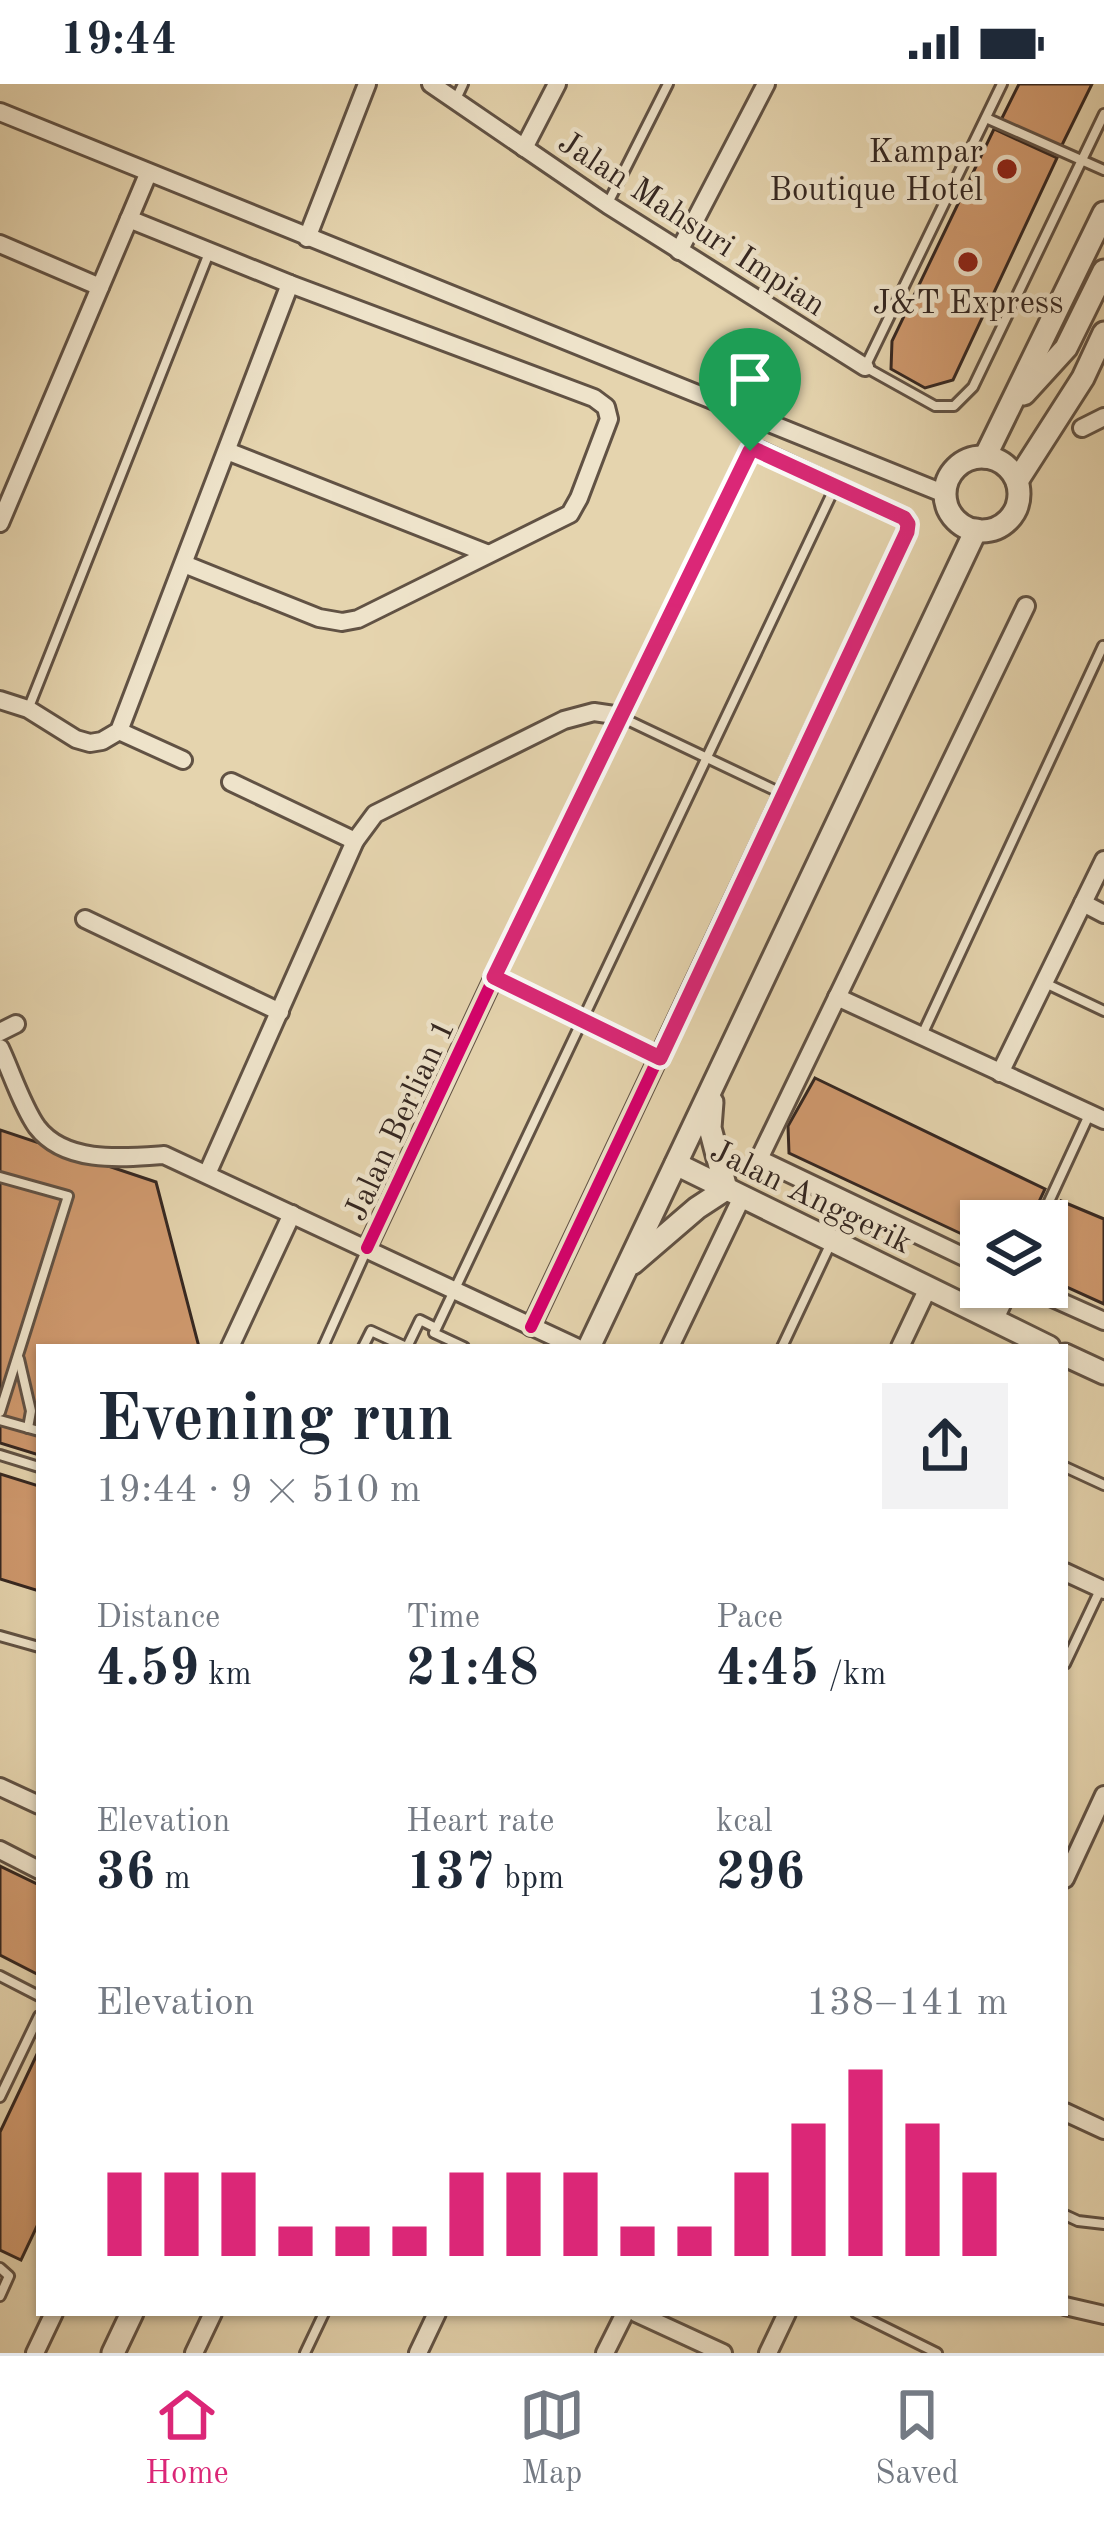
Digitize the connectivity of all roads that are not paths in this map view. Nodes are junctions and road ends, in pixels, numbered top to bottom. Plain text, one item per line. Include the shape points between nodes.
1 (368, 84) edge
2 (430, 84) edge
3 (557, 84) edge
4 (668, 84) edge
5 (766, 84) edge
6 (1002, 84) edge
7 (459, 92) edge
8 (0, 112) edge
9 (1104, 114) edge
10 (986, 118) junction
11 (524, 148) junction
12 (1082, 161) junction
13 (1104, 170) edge
14 (148, 174) junction
15 (608, 205) junction
16 (1104, 213) edge
17 (129, 219) junction
18 (307, 238) junction
19 (0, 244) edge
20 (680, 251) junction
21 (210, 252) junction
22 (1104, 271) edge
23 (290, 284) junction
24 (100, 287) junction
25 (1104, 333) edge
26 (865, 368) junction
27 (1007, 412) junction
28 (1104, 417) edge
29 (1082, 428) dead end
30 (227, 451) junction
31 (985, 457) junction
32 (1017, 481) junction
33 (836, 485) junction
34 (945, 494) junction
35 (0, 523) edge
36 (976, 530) junction
37 (486, 554) junction
38 (184, 564) junction
39 (1025, 606) dead end
40 (1103, 646) edge
41 (0, 700) edge
42 (28, 709) junction
43 (620, 716) junction
44 (119, 731) junction
45 (704, 758) junction
46 (182, 760) dead end
47 (231, 782) dead end
48 (784, 795) junction
49 (355, 841) junction
50 (1104, 860) edge
51 (1083, 903) junction
52 (1104, 914) edge
53 (85, 919) dead end
54 (494, 977) junction
55 (1044, 982) junction
56 (837, 998) junction
57 (1104, 1011) edge
58 (280, 1012) junction
59 (583, 1020) junction
60 (921, 1036) junction
61 (0, 1048) edge
62 (660, 1058) junction
63 (1000, 1073) junction
64 (714, 1083) junction
65 (1097, 1117) edge
66 (676, 1164) junction
67 (207, 1174) junction
68 (0, 1178) edge
69 (734, 1193) junction
70 (1052, 1200) edge
71 (292, 1214) junction
72 (832, 1241) junction
73 (367, 1248) junction
74 (960, 1255) edge
75 (625, 1270) junction
76 (928, 1288) junction
77 (453, 1290) junction
78 (1068, 1305) edge
79 (1000, 1308) edge
80 (994, 1321) junction
81 (1104, 1321) edge
82 (531, 1327) junction
83 (436, 1328) junction
84 (231, 1344) edge
85 (324, 1344) edge
86 (363, 1344) edge
87 (400, 1344) edge
88 (408, 1344) edge
89 (448, 1344) edge
90 (569, 1344) edge
91 (590, 1344) edge
92 (671, 1344) edge
93 (783, 1344) edge
94 (901, 1344) edge
95 (1043, 1344) edge
96 (18, 1355) junction
97 (1068, 1355) edge
98 (1104, 1373) edge
99 (0, 1416) edge
100 (28, 1428) junction
101 (36, 1430) edge
102 (0, 1455) edge
103 (36, 1466) edge
104 (1068, 1468) edge
105 (1104, 1486) edge
106 (1068, 1573) edge
107 (1102, 1589) edge
108 (0, 1636) edge
109 (36, 1646) edge
110 (1068, 1658) edge
111 (0, 1789) edge
112 (1104, 1795) edge
113 (36, 1804) edge
114 (0, 1850) edge
115 (36, 1868) edge
116 (1068, 1873) edge
117 (0, 1976) edge
118 (36, 1994) edge
119 (36, 2022) edge
120 (0, 2097) edge
121 (1068, 2113) edge
122 (1104, 2130) edge
123 (1068, 2216) edge
124 (1104, 2224) edge
125 (0, 2268) edge
126 (0, 2296) edge
127 (1068, 2307) edge
128 (1104, 2315) edge
129 (53, 2316) edge
130 (131, 2316) edge
131 (212, 2316) edge
132 (323, 2316) edge
133 (436, 2316) edge
134 (624, 2316) edge
135 (643, 2316) edge
136 (786, 2316) edge
137 (862, 2316) edge
138 (35, 2353) edge
139 (113, 2353) edge
140 (194, 2353) edge
141 (305, 2353) edge
142 (418, 2353) edge
143 (605, 2353) edge
144 (723, 2353) edge
145 (768, 2353) edge
146 (937, 2353) edge

1 - 18 street
2 - 7 street, Jalan Mahsuri Impian
3 - 11 street
4 - 15 lane
5 - 20 street
6 - 10 lane
7 - 11 street, Jalan Mahsuri Impian
8 - 14 street
9 - 12 lane
10 - 12 lane
10 - 26 lane
11 - 15 street, Jalan Mahsuri Impian
12 - 13 lane
12 - 26 lane via 973,388 953,406 935,406
14 - 17 street
14 - 18 street
15 - 20 street, Jalan Mahsuri Impian
16 - 27 street
17 - 21 street
17 - 24 street
18 - 34 street
19 - 24 street
20 - 26 street, Jalan Mahsuri Impian
21 - 23 street
21 - 42 lane
22 - 27 street via 1066,348
23 - 30 street
23 - 37 street via 606,407 609,419 570,514
24 - 35 street
25 - 32 street
27 - 31 street
28 - 29 street
30 - 37 street
30 - 38 street
31 - 32 street
31 - 34 street via 962,463
32 - 36 street via 1010,518
33 - 43 street, Jalan Berlian 1 via 750,451
33 - 45 lane
33 - 48 street via 904,518 907,532
34 - 36 street via 951,514
36 - 64 street
37 - 38 street via 342,622
38 - 44 street
39 - 56 street
40 - 60 lane
41 - 42 street
42 - 44 street via 76,739 103,741
43 - 45 lane
43 - 49 street via 564,720 375,814
43 - 54 street, Jalan Berlian 1
44 - 46 street
45 - 48 lane
45 - 59 lane
47 - 49 street
48 - 62 street
49 - 58 street
50 - 51 street
51 - 52 street
51 - 55 street
53 - 58 street
54 - 59 lane
54 - 73 street, Jalan Berlian 1
55 - 57 lane
55 - 63 street
56 - 60 street
56 - 74 street via 759,1160
58 - 67 street
59 - 62 lane
59 - 77 lane
60 - 63 street
61 - 67 street via 36,1125 53,1143 101,1158 164,1155
62 - 82 street
63 - 65 street
64 - 66 street
64 - 69 street via 710,1128
65 - 70 lane
66 - 69 street, Jalan Anggerik
66 - 75 street
67 - 71 street
68 - 96 lane via 68,1196
69 - 72 street, Jalan Anggerik
69 - 75 street via 697,1208
69 - 92 street
71 - 73 street
71 - 84 street
72 - 76 street, Jalan Anggerik
72 - 93 lane
73 - 77 street
73 - 85 lane
75 - 91 street
76 - 80 street, Jalan Anggerik
76 - 94 street
77 - 82 street
77 - 83 lane
78 - 81 street
79 - 80 street
80 - 95 street, Jalan Anggerik
82 - 90 street
83 - 88 lane via 420,1320
83 - 89 lane
86 - 87 lane via 370,1330
96 - 99 lane
96 - 100 lane
97 - 98 street
99 - 100 lane
100 - 101 lane
102 - 103 lane
104 - 105 lane
106 - 107 street
107 - 110 lane
108 - 109 lane
111 - 113 street
112 - 116 street
114 - 115 street
117 - 118 lane
119 - 120 lane
121 - 122 street
123 - 124 lane
125 - 126 lane via 10,2276
127 - 128 street
129 - 138 street
130 - 139 street
131 - 140 street
132 - 141 lane
133 - 142 street
134 - 143 street
135 - 144 street
136 - 145 street
137 - 146 lane

